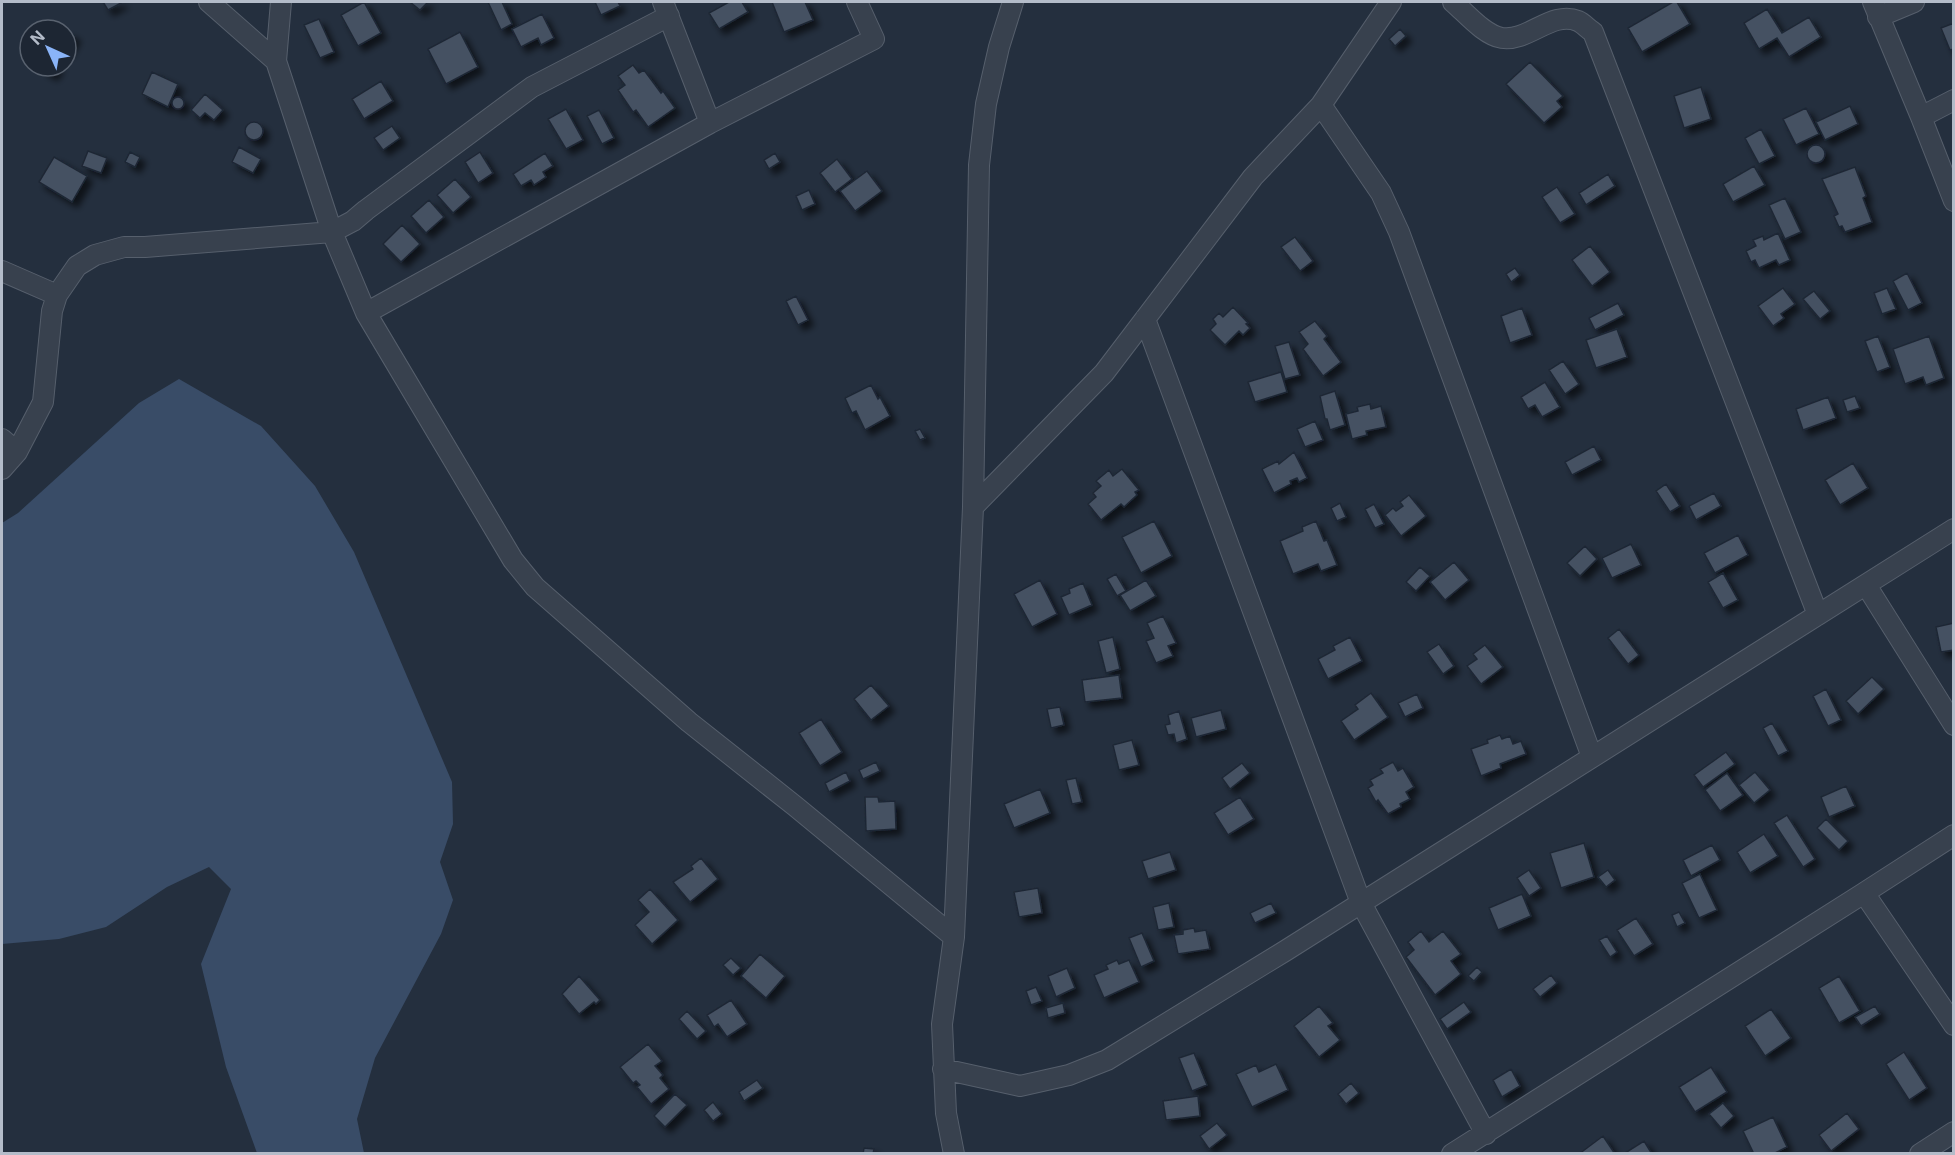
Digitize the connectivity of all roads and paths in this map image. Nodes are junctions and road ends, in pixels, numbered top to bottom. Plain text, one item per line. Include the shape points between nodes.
1 (208, 2) edge
2 (281, 2) edge
3 (857, 2) edge
4 (1013, 2) edge
5 (1391, 2) edge
6 (1453, 2) edge
7 (1914, 2) edge
8 (666, 9) edge
9 (1875, 9) edge
10 (276, 61) junction
11 (1953, 100) edge
12 (1321, 105) junction
13 (1921, 117) junction
14 (710, 123) junction
15 (1953, 201) edge
16 (332, 232) junction
17 (2, 272) edge
18 (57, 295) junction
19 (366, 312) junction
20 (1145, 319) junction
21 (2, 439) edge
22 (17, 452) junction
23 (2, 469) edge
24 (973, 507) junction
25 (1953, 529) edge
26 (1866, 585) junction
27 (1818, 615) junction
28 (1953, 725) edge
29 (1592, 758) junction
30 (1953, 835) edge
31 (1863, 893) junction
32 (1361, 903) junction
33 (954, 937) junction
34 (1953, 1025) edge
35 (943, 1069) junction
36 (1953, 1132) edge
37 (1486, 1134) junction
38 (954, 1154) edge
39 (1452, 1154) edge
40 (1920, 1154) edge

1 - 10 street
2 - 10 street
3 - 14 street via 874,39
4 - 24 street via 986,104 979,165
5 - 12 street
6 - 27 street via 1500,38 1514,38 1566,18 1579,21 1593,32
7 - 9 street
8 - 14 street
8 - 16 street via 532,87 353,221
9 - 13 street
10 - 16 street
11 - 13 street
12 - 20 street via 1253,177
12 - 29 street via 1381,193 1399,232
13 - 15 street
14 - 19 street
16 - 18 street via 124,247 95,255 77,266
16 - 19 street
17 - 18 street
18 - 22 street via 52,310 43,402
19 - 33 street via 513,560 535,587 689,722
20 - 24 street via 1104,373
20 - 32 street
21 - 22 street
22 - 23 street
24 - 33 street
25 - 26 street
26 - 27 street
26 - 28 street
27 - 29 street
29 - 32 street
30 - 31 street
31 - 34 street
31 - 37 street
32 - 35 street via 1090,1067 1020,1086
32 - 37 street
33 - 35 street via 942,1024
35 - 38 street
36 - 40 street
37 - 39 street

